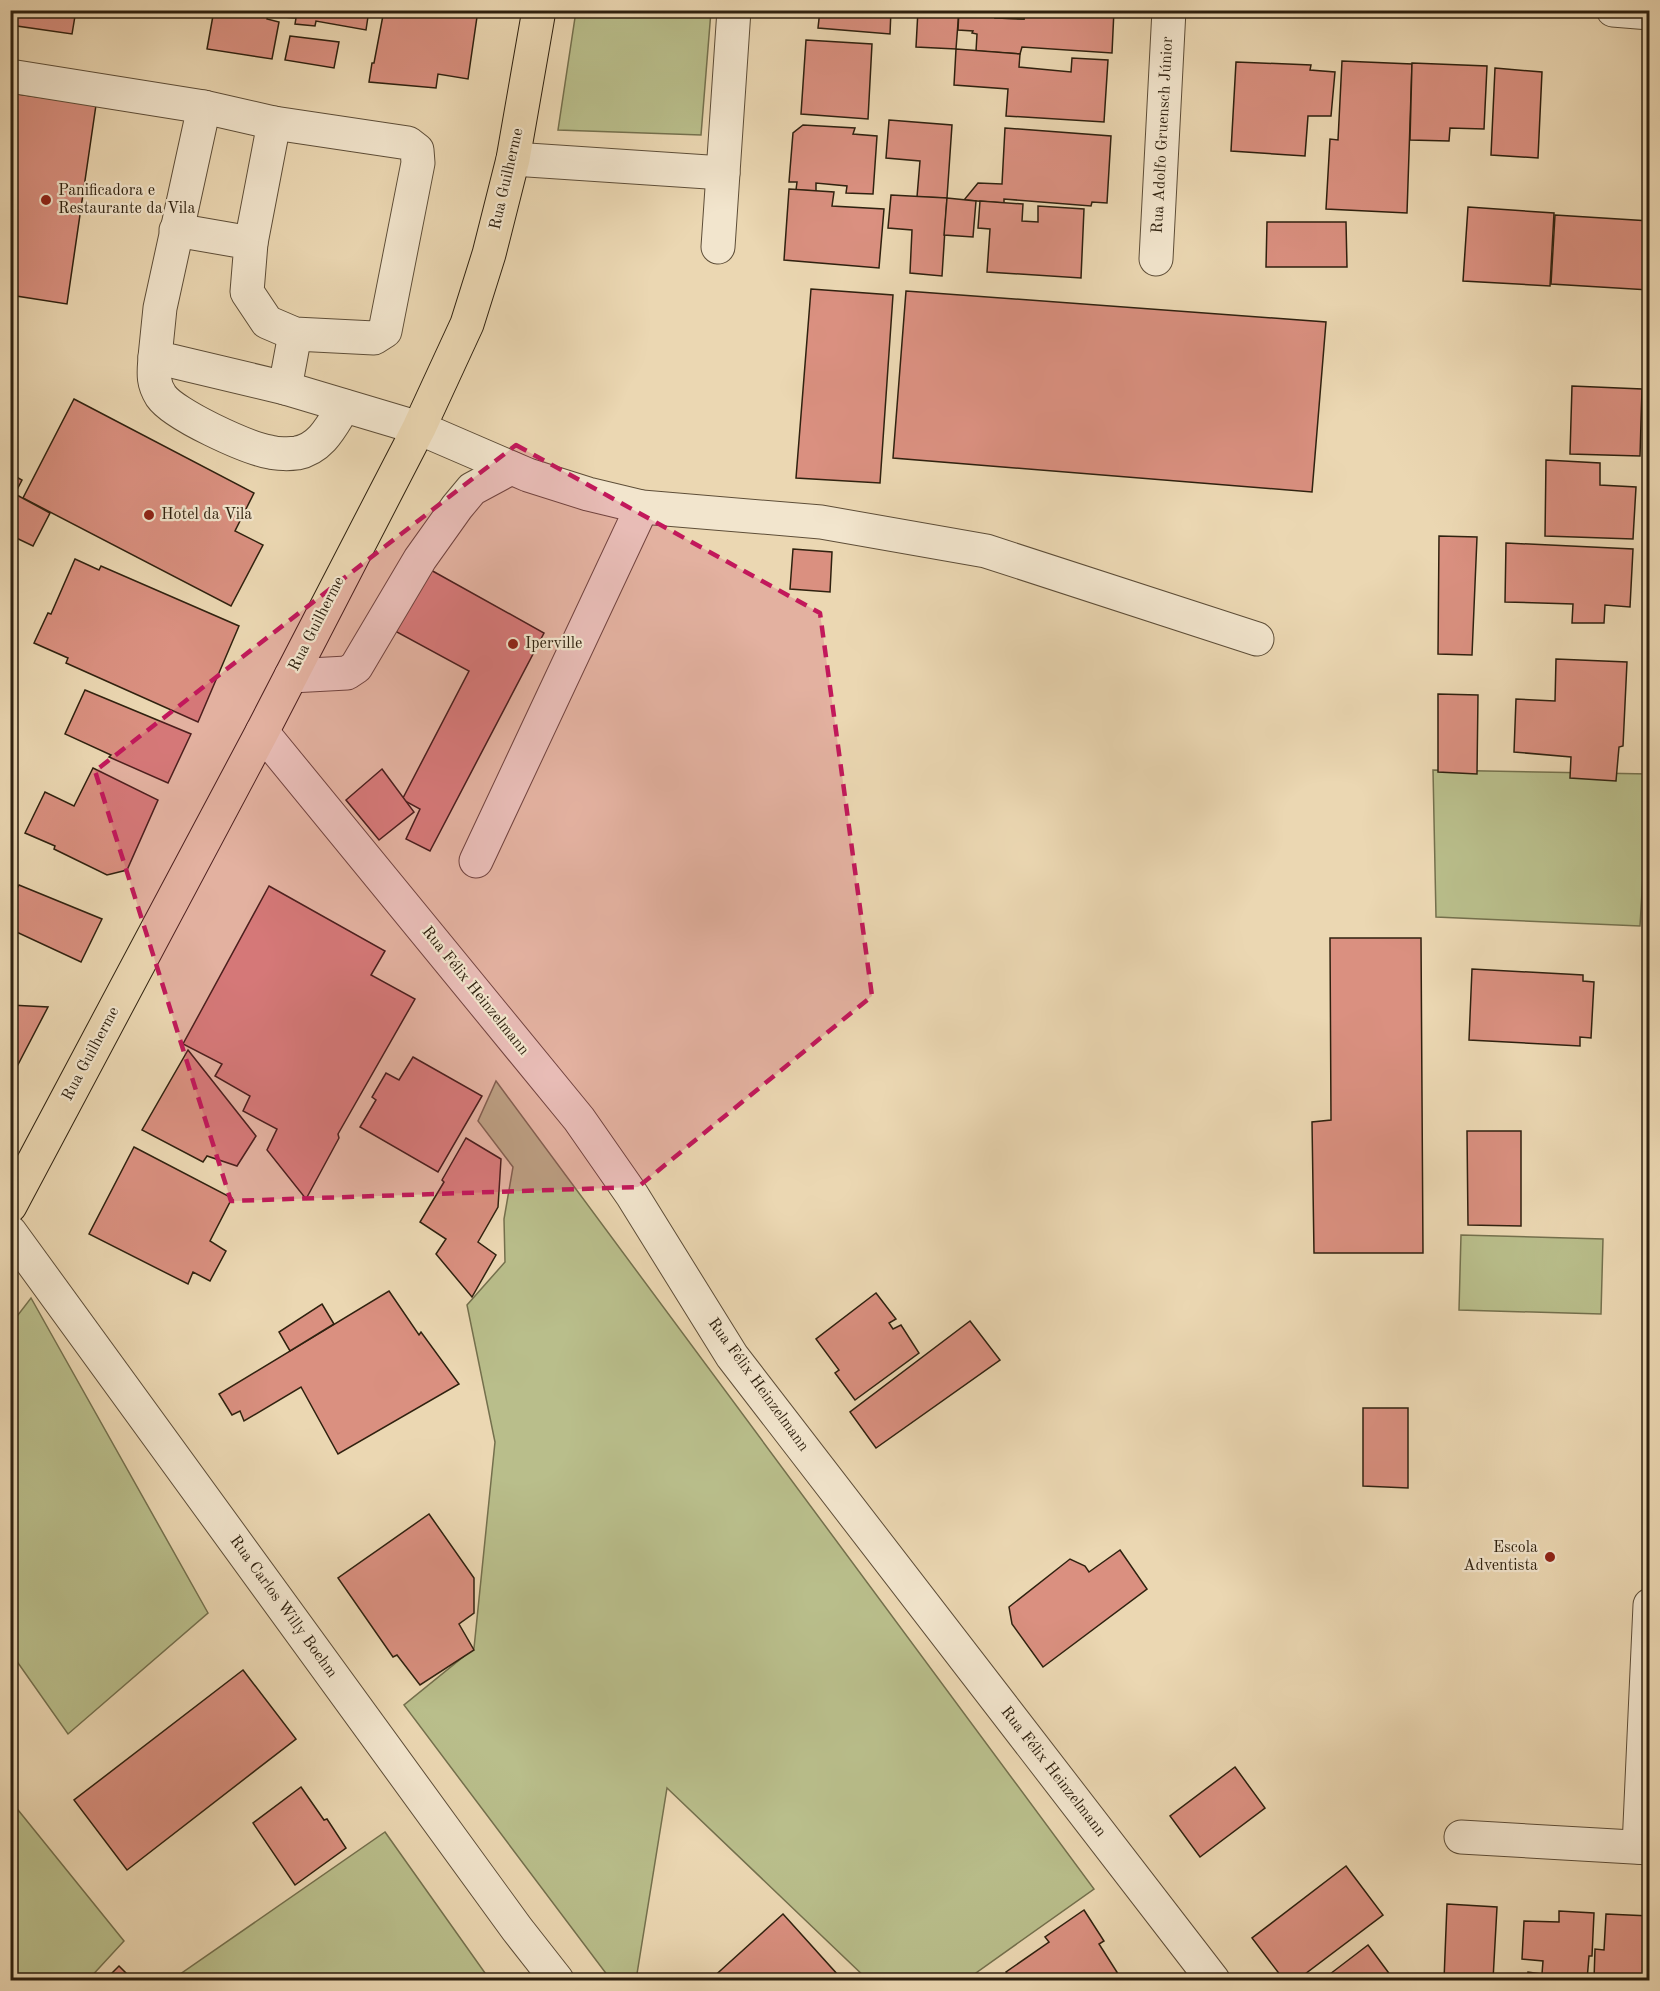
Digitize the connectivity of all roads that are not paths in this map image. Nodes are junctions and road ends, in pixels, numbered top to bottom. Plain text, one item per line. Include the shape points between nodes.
1 (539, 10) edge
2 (734, 10) edge
3 (1169, 10) edge
4 (1613, 10) edge
5 (1650, 13) edge
6 (10, 76) edge
7 (204, 107) junction
8 (274, 123) junction
9 (513, 159) junction
10 (723, 173) junction
11 (176, 230) junction
12 (251, 243) junction
13 (718, 248) dead end
14 (1156, 258) dead end
15 (295, 334) junction
16 (155, 357) junction
17 (285, 388) junction
18 (344, 406) junction
19 (419, 429) junction
20 (511, 468) junction
21 (642, 507) junction
22 (1257, 639) dead end
23 (291, 676) junction
24 (262, 732) junction
25 (476, 861) dead end
26 (10, 1206) edge
27 (10, 1232) edge
28 (1650, 1605) edge
29 (1461, 1837) dead end
30 (1644, 1847) edge
31 (557, 1980) edge
32 (1213, 1980) edge

1 - 9 main road, Rua Guilherme
2 - 10 street
3 - 14 street, Rua Adolfo Gruensch Júnior
4 - 5 street
6 - 7 street
7 - 8 street
7 - 11 street
8 - 12 street
8 - 15 street via 408,143 417,150 418,163 385,331 374,338
9 - 10 street
9 - 19 main road, Rua Guilherme via 467,324
10 - 13 street
11 - 12 street
11 - 16 street via 160,308
12 - 15 street via 247,292 267,322
15 - 17 street
16 - 17 street
16 - 18 street via 153,380 162,397 175,409 225,436 270,453 298,453 323,439
17 - 18 street
18 - 19 street
19 - 20 street
19 - 23 main road, Rua Guilherme
20 - 21 street
20 - 23 street via 471,489 420,559 356,667 347,673
21 - 22 street via 821,522 986,551
21 - 25 street
23 - 24 main road, Rua Guilherme
24 - 26 main road, Rua Guilherme
24 - 32 street, Rua Félix Heinzelmann via 579,1119 664,1244 732,1356
27 - 31 street, Rua Carlos Willy Boehm
28 - 30 street
29 - 30 street

